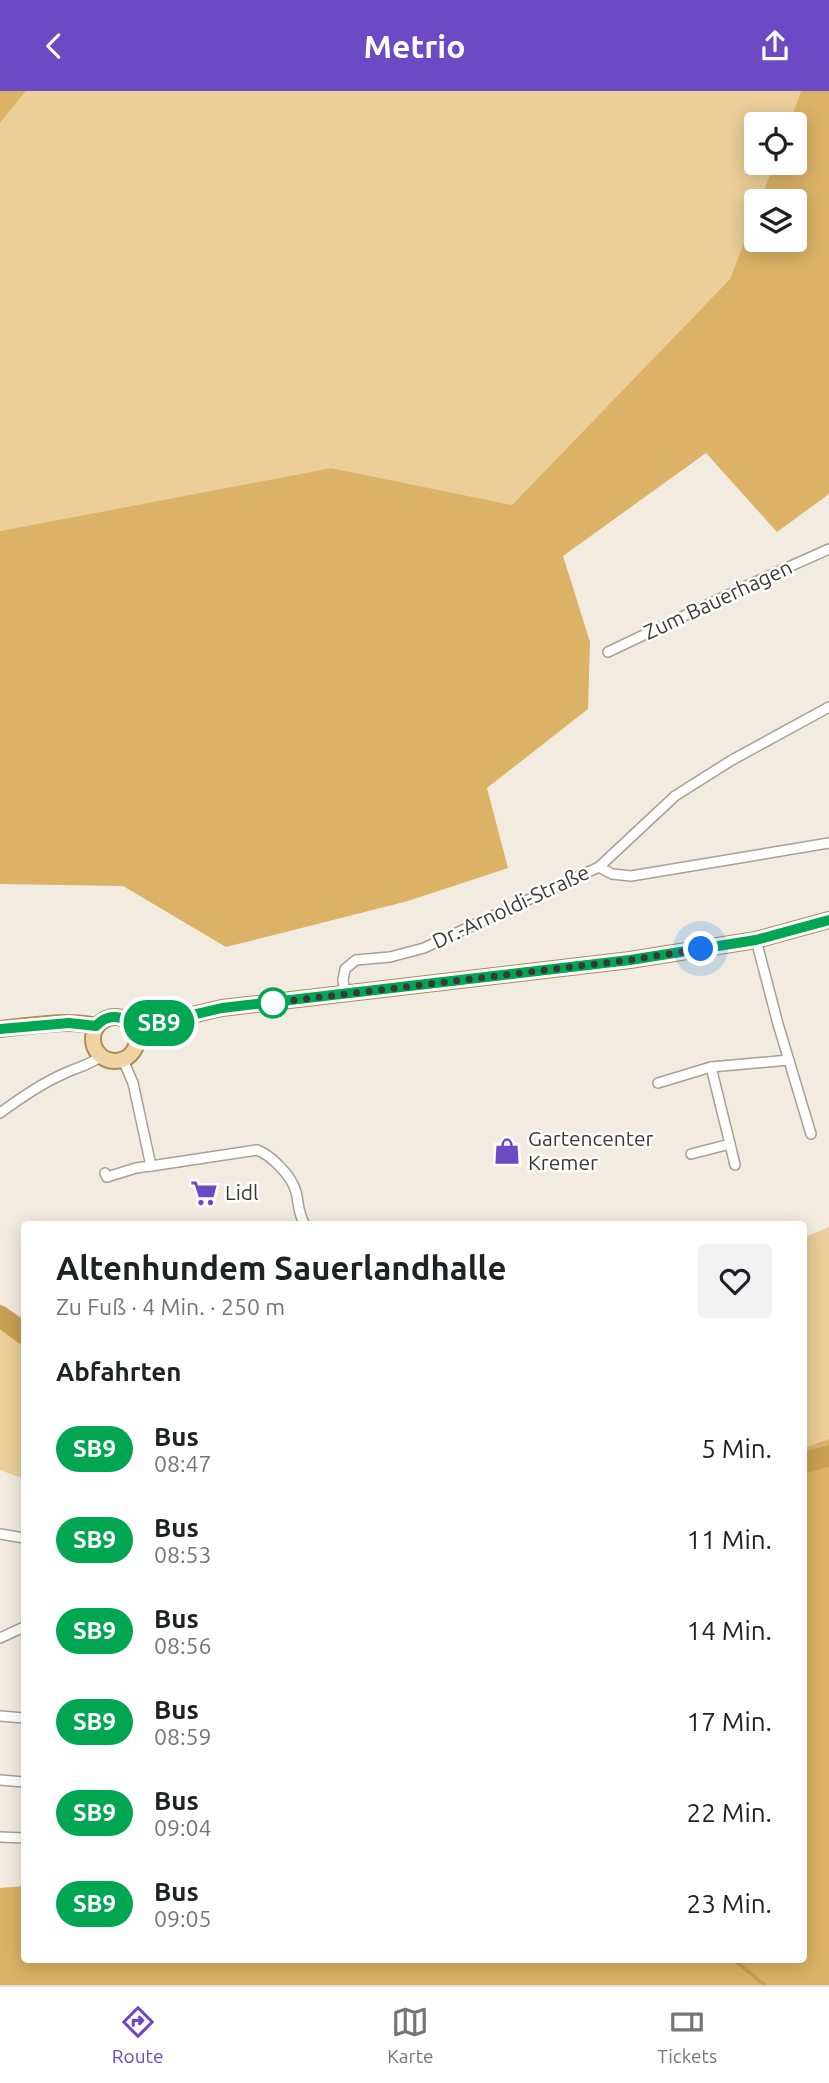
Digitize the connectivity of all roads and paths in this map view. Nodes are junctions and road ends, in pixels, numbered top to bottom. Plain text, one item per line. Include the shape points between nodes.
1 (829, 549) edge
2 (608, 652) dead end
3 (829, 707) edge
4 (829, 843) edge
5 (599, 867) junction
6 (829, 921) edge
7 (756, 940) junction
8 (345, 994) junction
9 (96, 1026) junction
10 (0, 1028) edge
11 (136, 1031) junction
12 (100, 1056) junction
13 (123, 1060) junction
14 (789, 1060) junction
15 (711, 1067) junction
16 (658, 1083) dead end
17 (0, 1114) edge
18 (810, 1134) dead end
19 (730, 1144) junction
20 (691, 1154) dead end
21 (735, 1165) dead end
22 (150, 1166) junction
23 (105, 1173) dead end
24 (303, 1221) edge
25 (0, 1534) edge
26 (21, 1538) edge
27 (21, 1628) edge
28 (0, 1638) edge
29 (0, 1716) edge
30 (21, 1718) edge
31 (0, 1780) edge
32 (21, 1781) edge
33 (0, 1837) edge
34 (21, 1837) edge

1 - 2 street, Zum Bauerhagen
3 - 5 street via 732,759 676,796
4 - 5 street, Dr.-Arnoldi-Straße via 631,876
5 - 8 street, Dr.-Arnoldi-Straße via 424,948 356,960 345,969
6 - 7 main road
7 - 8 main road
7 - 14 street
8 - 11 main road via 222,1008
9 - 10 main road via 69,1023
9 - 11 main road via 106,1018 120,1017
9 - 12 main road via 93,1045
11 - 13 main road via 134,1051
12 - 13 main road
12 - 17 street
13 - 22 street via 133,1083
14 - 15 street
14 - 18 street
15 - 16 street
15 - 19 street
19 - 20 street
19 - 21 street
22 - 23 street via 107,1177
22 - 24 street via 257,1150 293,1185
25 - 26 street
27 - 28 street
29 - 30 street
31 - 32 street
33 - 34 street

